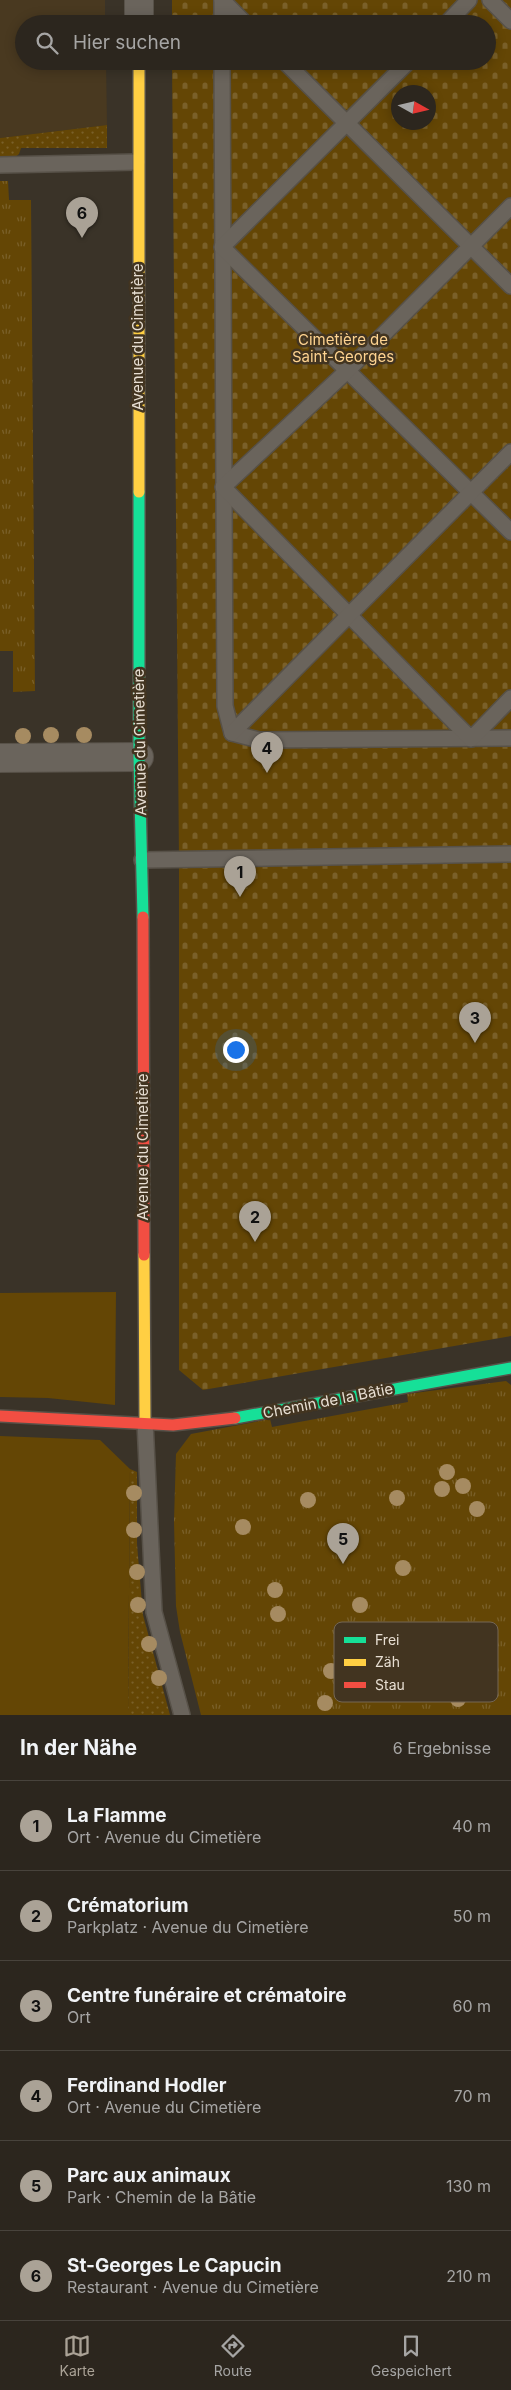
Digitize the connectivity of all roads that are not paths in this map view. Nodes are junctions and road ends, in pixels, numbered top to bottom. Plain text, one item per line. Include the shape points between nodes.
1 (139, 0) edge
2 (222, 0) edge
3 (469, 0) edge
4 (490, 0) edge
5 (139, 15) edge
6 (222, 15) edge
7 (237, 15) edge
8 (455, 15) edge
9 (511, 21) edge
10 (139, 70) edge
11 (222, 70) edge
12 (293, 70) edge
13 (400, 70) edge
14 (347, 124) junction
15 (137, 162) junction
16 (0, 165) edge
17 (511, 206) edge
18 (471, 246) junction
19 (222, 247) junction
20 (511, 286) edge
21 (348, 370) junction
22 (511, 452) edge
23 (223, 487) junction
24 (472, 491) junction
25 (511, 532) edge
26 (350, 616) junction
27 (511, 698) edge
28 (232, 733) junction
29 (511, 738) edge
30 (471, 739) junction
31 (140, 757) junction
32 (0, 758) edge
33 (511, 854) edge
34 (142, 860) junction
35 (511, 1368) edge
36 (0, 1416) edge
37 (145, 1422) junction
38 (182, 1715) edge

1 - 5 street
2 - 6 lane
2 - 7 lane
3 - 8 lane
4 - 9 lane
10 - 15 street, Avenue du Cimetière
11 - 19 lane
12 - 14 lane
13 - 14 lane
14 - 18 lane
14 - 19 lane
15 - 16 lane
15 - 31 street, Avenue du Cimetière
17 - 18 lane
18 - 20 lane
18 - 21 lane
19 - 21 lane
19 - 23 lane
21 - 23 lane
21 - 24 lane
22 - 24 lane
23 - 26 lane
23 - 28 lane via 225,706
24 - 25 lane
24 - 26 lane
26 - 28 lane
26 - 30 lane
27 - 30 lane
28 - 30 lane via 259,740
29 - 30 lane
31 - 32 street
31 - 34 street, Avenue du Cimetière
33 - 34 lane
34 - 37 street, Avenue du Cimetière
35 - 37 street, Chemin de la Bâtie via 215,1422 172,1425
36 - 37 street, Chemin de la Bâtie
37 - 38 lane via 154,1612

